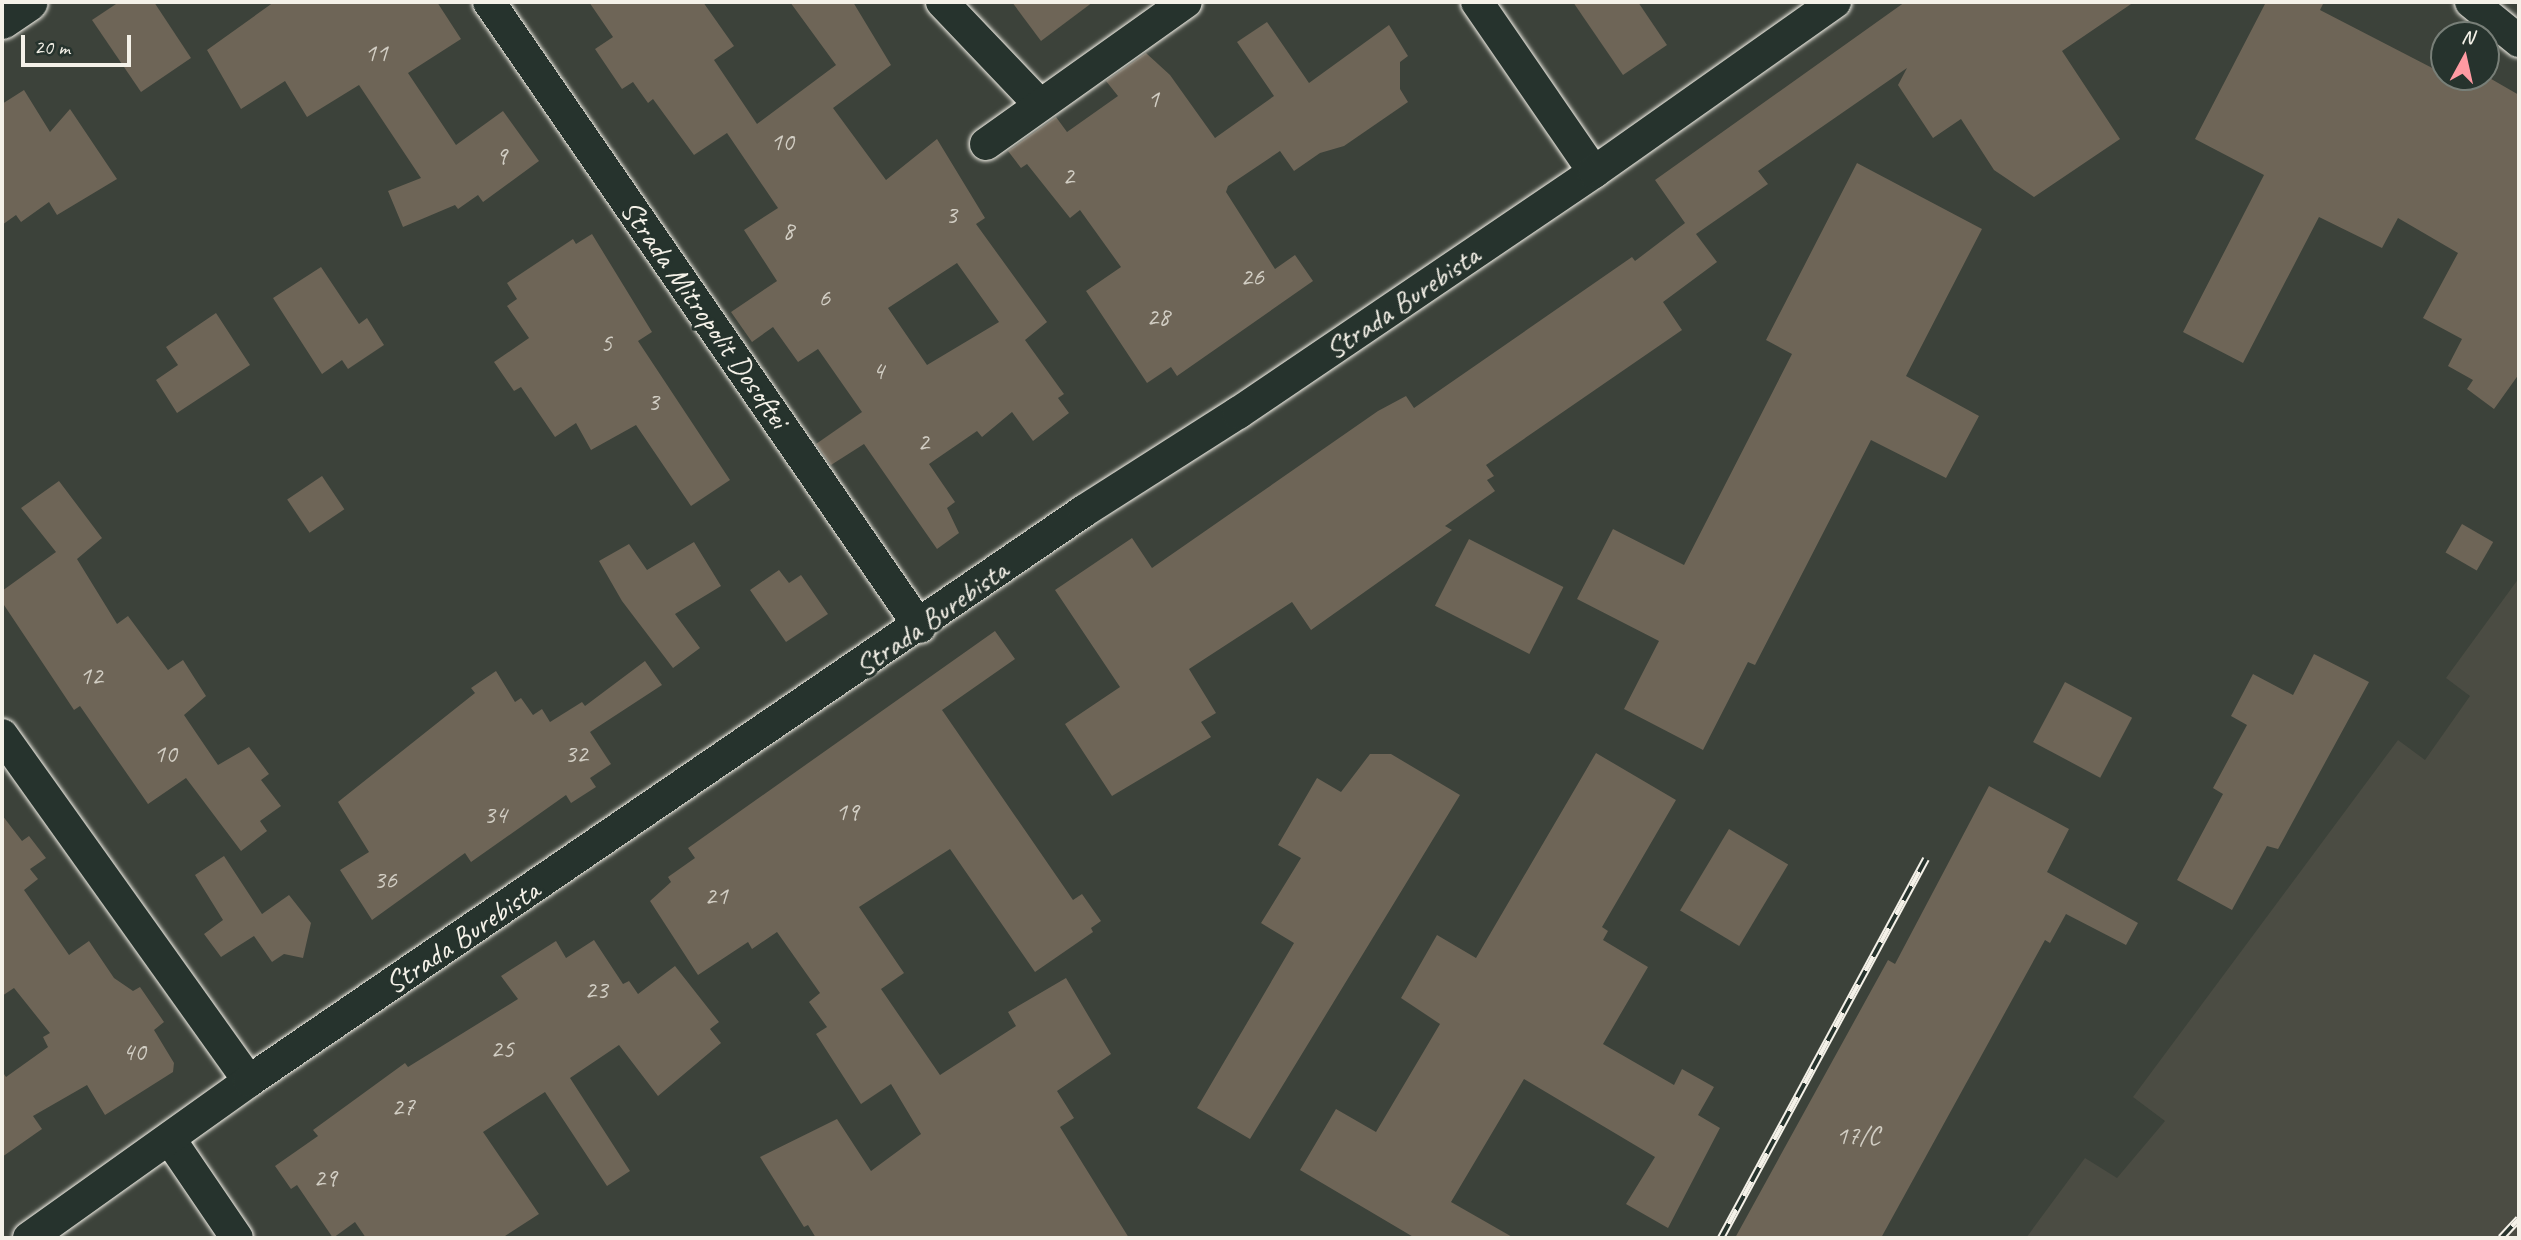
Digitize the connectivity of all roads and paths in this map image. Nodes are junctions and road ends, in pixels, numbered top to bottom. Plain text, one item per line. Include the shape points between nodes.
1 (29, 2) edge
2 (489, 2) edge
3 (942, 2) edge
4 (1186, 2) edge
5 (1478, 2) edge
6 (1835, 2) edge
7 (2471, 2) edge
8 (2, 20) edge
9 (2519, 41) edge
10 (1040, 105) junction
11 (986, 144) dead end
12 (1594, 172) junction
13 (920, 627) junction
14 (2, 735) edge
15 (249, 1081) junction
16 (172, 1141) junction
17 (29, 1238) edge
18 (237, 1238) edge

1 - 8 street
2 - 13 street, Strada Mitropolit Dosoftei
3 - 10 street
4 - 10 street
5 - 12 street
6 - 12 street, Strada Burebista
7 - 9 street
10 - 11 street
12 - 13 street, Strada Burebista via 1238,413 1084,511
13 - 15 street, Strada Burebista
14 - 15 street
15 - 16 street, Strada Burebista
16 - 17 street, Strada Burebista
16 - 18 street

